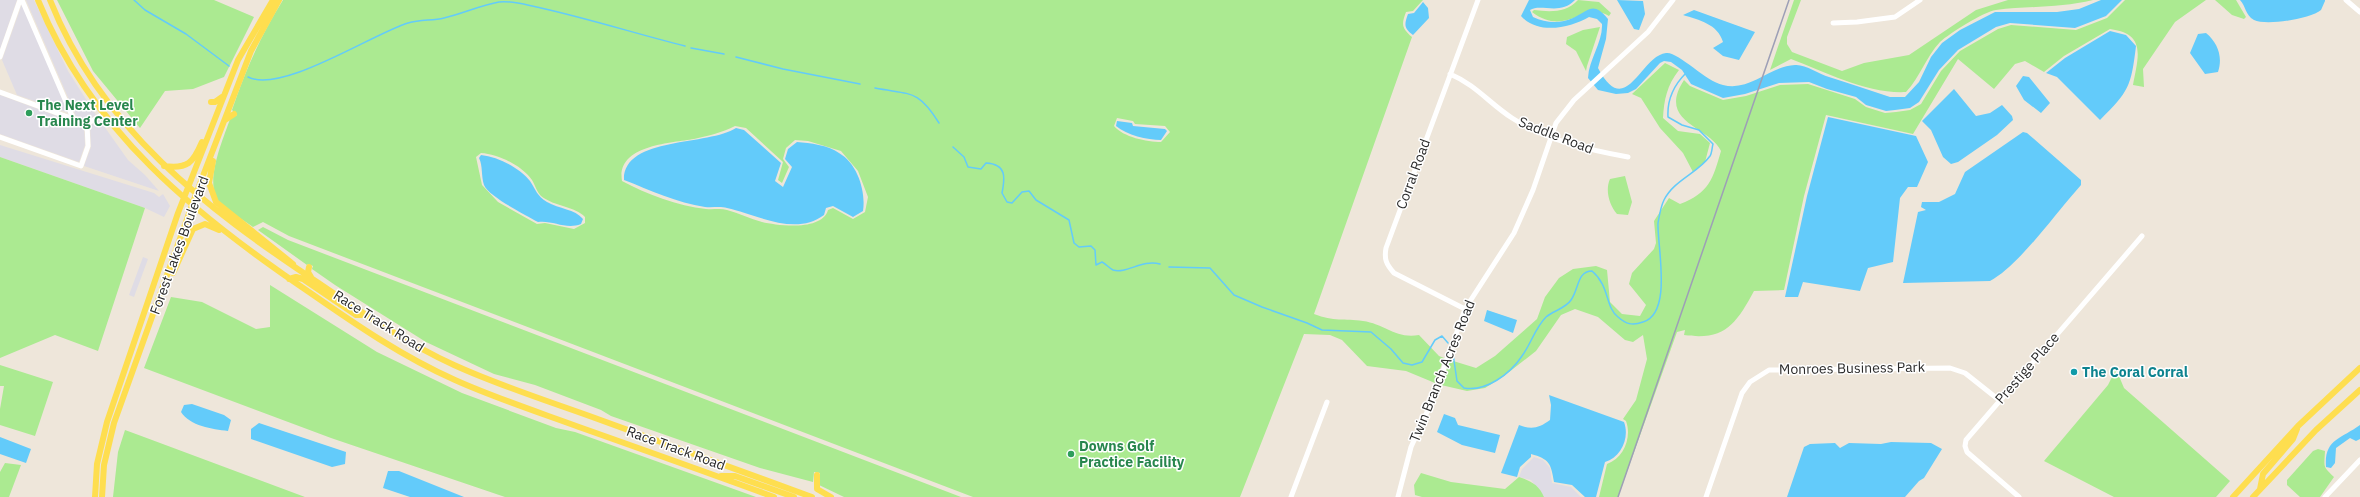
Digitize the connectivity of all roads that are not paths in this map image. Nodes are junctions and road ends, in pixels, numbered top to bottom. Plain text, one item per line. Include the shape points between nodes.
1 (21, 0) edge
2 (38, 0) edge
3 (50, 0) edge
4 (273, 0) edge
5 (279, 0) edge
6 (1478, 0) edge
7 (1673, 0) edge
8 (1920, 0) edge
9 (2346, 0) edge
10 (2360, 12) edge
11 (1833, 23) dead end
12 (241, 54) junction
13 (0, 57) edge
14 (1450, 74) junction
15 (0, 92) edge
16 (224, 94) junction
17 (210, 102) dead end
18 (231, 112) junction
19 (217, 113) junction
20 (102, 114) junction
21 (73, 118) junction
22 (87, 124) junction
23 (0, 136) edge
24 (1550, 136) junction
25 (213, 153) junction
26 (1628, 157) dead end
27 (164, 166) junction
28 (189, 189) junction
29 (196, 194) junction
30 (184, 198) junction
31 (193, 205) junction
32 (229, 235) junction
33 (2142, 236) dead end
34 (309, 267) dead end
35 (296, 268) junction
36 (289, 279) junction
37 (314, 280) junction
38 (1465, 309) junction
39 (367, 315) junction
40 (139, 353) junction
41 (2360, 368) edge
42 (2360, 390) edge
43 (1998, 400) junction
44 (1327, 402) dead end
45 (2298, 426) junction
46 (2360, 460) edge
47 (817, 475) dead end
48 (716, 476) junction
49 (2260, 489) junction
50 (803, 496) edge
51 (94, 497) edge
52 (102, 497) edge
53 (774, 497) edge
54 (794, 497) edge
55 (812, 497) edge
56 (831, 497) edge
57 (1291, 497) edge
58 (1398, 497) edge
59 (1706, 497) edge
60 (2018, 497) edge
61 (2233, 497) edge
62 (2253, 497) edge
63 (2325, 497) edge

1 - 13 street
1 - 21 street
2 - 20 main road, Race Track Road via 65,57
3 - 27 main road, Race Track Road via 69,42 96,87 126,127
4 - 12 main road
5 - 18 main road, Forest Lakes Boulevard via 253,46
6 - 14 street, Corral Road
7 - 24 street, Twin Branch Acres Road via 1648,32 1564,111
8 - 11 street via 1895,17
9 - 10 street
12 - 16 main road, Forest Lakes Boulevard
12 - 18 main road via 227,102
14 - 24 street, Saddle Road via 1469,83 1512,118
14 - 38 street, Corral Road via 1384,256 1387,265 1394,272
15 - 21 street
16 - 17 main road via 218,101
16 - 19 main road, Forest Lakes Boulevard
18 - 25 main road, Forest Lakes Boulevard via 224,121
19 - 27 main road via 194,160 180,167
19 - 28 main road, Forest Lakes Boulevard
20 - 22 street
20 - 30 main road, Race Track Road via 134,151
21 - 22 street
22 - 23 street via 88,146 81,166
24 - 26 street, Saddle Road via 1591,150
24 - 38 street, Twin Branch Acres Road via 1537,180 1518,225 1503,253 1478,285
25 - 29 main road, Forest Lakes Boulevard
25 - 35 main road via 209,183 214,200 286,256
27 - 28 main road, Race Track Road
28 - 29 main road, Race Track Road
28 - 30 main road, Forest Lakes Boulevard
29 - 31 main road, Forest Lakes Boulevard
29 - 35 main road, Race Track Road
30 - 31 main road, Race Track Road
30 - 51 main road, Forest Lakes Boulevard via 107,422 97,464
31 - 32 main road, Race Track Road
31 - 40 main road, Forest Lakes Boulevard
32 - 36 main road, Race Track Road
32 - 40 main road via 205,224 196,226 191,231
33 - 43 street, Prestige Place
34 - 37 main road via 308,272
35 - 37 main road, Race Track Road
36 - 39 main road via 303,279 356,315
36 - 48 main road, Race Track Road via 364,329 453,379
37 - 39 main road, Race Track Road
38 - 58 street, Twin Branch Acres Road via 1433,399 1411,447
39 - 50 main road, Race Track Road via 432,354 489,380
40 - 52 main road, Forest Lakes Boulevard via 109,440
41 - 45 main road
42 - 49 main road via 2316,430
43 - 59 street, Monroes Business Park via 1965,373 1950,368 1769,370 1750,382 1742,393
43 - 60 street, Prestige Place via 1966,440 1965,446 1976,461
44 - 57 street
45 - 49 main road via 2293,439 2263,474
45 - 61 main road
46 - 63 street
47 - 56 main road via 817,489
48 - 53 main road, Race Track Road
48 - 54 main road via 735,476
49 - 62 main road
50 - 55 main road, Race Track Road

